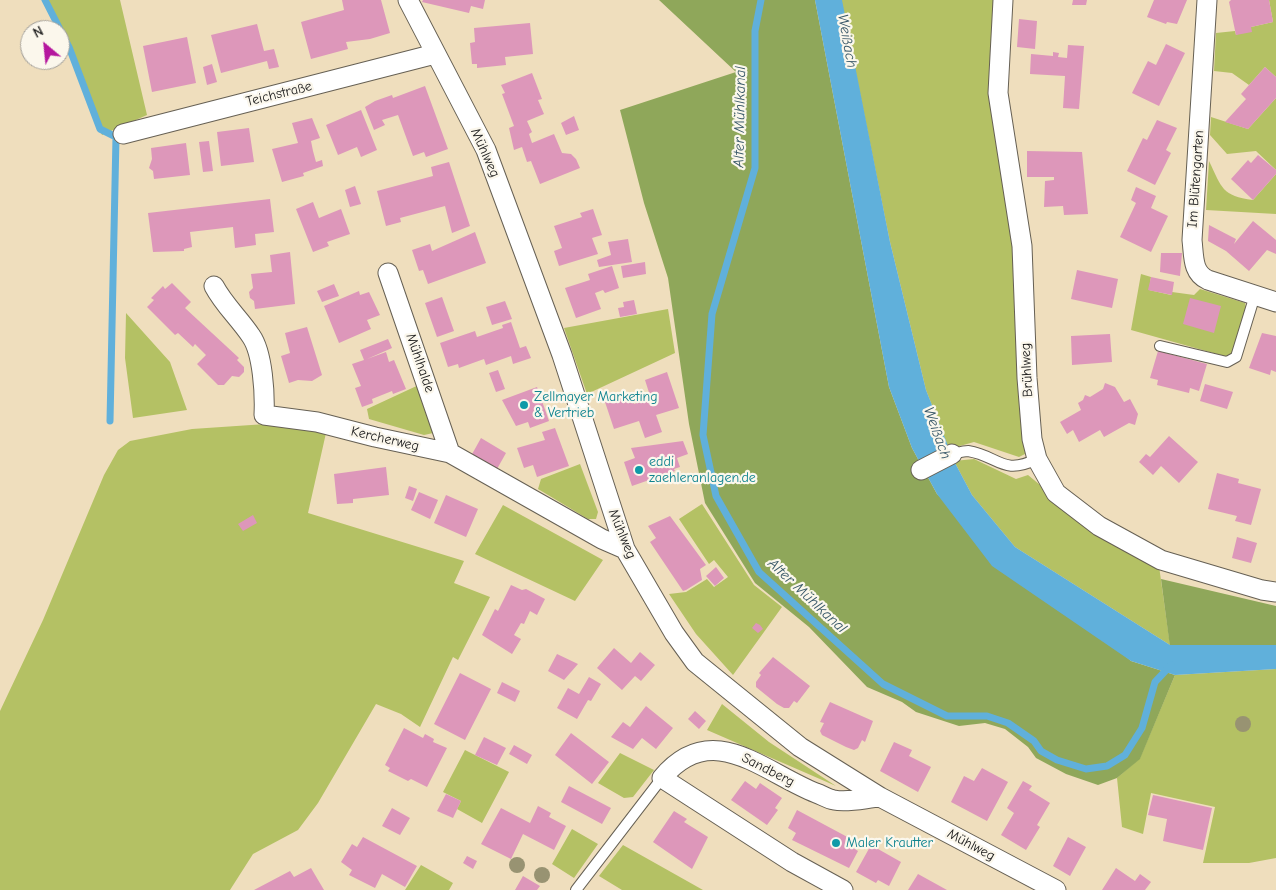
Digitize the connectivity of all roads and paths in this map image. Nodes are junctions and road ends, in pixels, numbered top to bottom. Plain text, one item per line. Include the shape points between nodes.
1 (408, 0) edge
2 (1003, 0) edge
3 (1207, 0) edge
4 (435, 54) junction
5 (123, 134) dead end
6 (388, 273) dead end
7 (214, 286) dead end
8 (1255, 295) junction
9 (1276, 302) edge
10 (1160, 346) dead end
11 (450, 453) junction
12 (952, 454) joint
13 (1037, 459) junction
14 (921, 470) dead end
15 (625, 549) junction
16 (1276, 592) edge
17 (662, 778) junction
18 (880, 797) junction
19 (576, 890) edge
20 (843, 890) edge
21 (1056, 890) edge

1 - 4 street, Mühlweg
2 - 13 street, Brühlweg via 998,93 1022,246 1027,378 1032,439
3 - 8 street, Im Blütengarten via 1192,240 1196,270 1208,280
4 - 5 street, Teichstraße
4 - 15 street, Mühlweg via 489,159 555,337
6 - 11 street, Mühlhalde
7 - 11 street, Kercherweg via 252,337 262,376 264,415 317,422
8 - 9 street, Im Blütengarten
8 - 10 lane via 1236,358 1227,362
11 - 15 street, Kercherweg
12 - 13 lane via 967,451 1011,467 1023,466
12 - 14 street
13 - 16 street, Brühlweg via 1056,493 1128,544 1176,566
15 - 18 street, Mühlweg via 674,634 695,662 800,747
17 - 18 street, Sandberg via 686,758 713,749 749,758 796,785 834,800
17 - 19 lane, Sandberg
17 - 20 street via 792,862
18 - 21 street, Mühlweg

